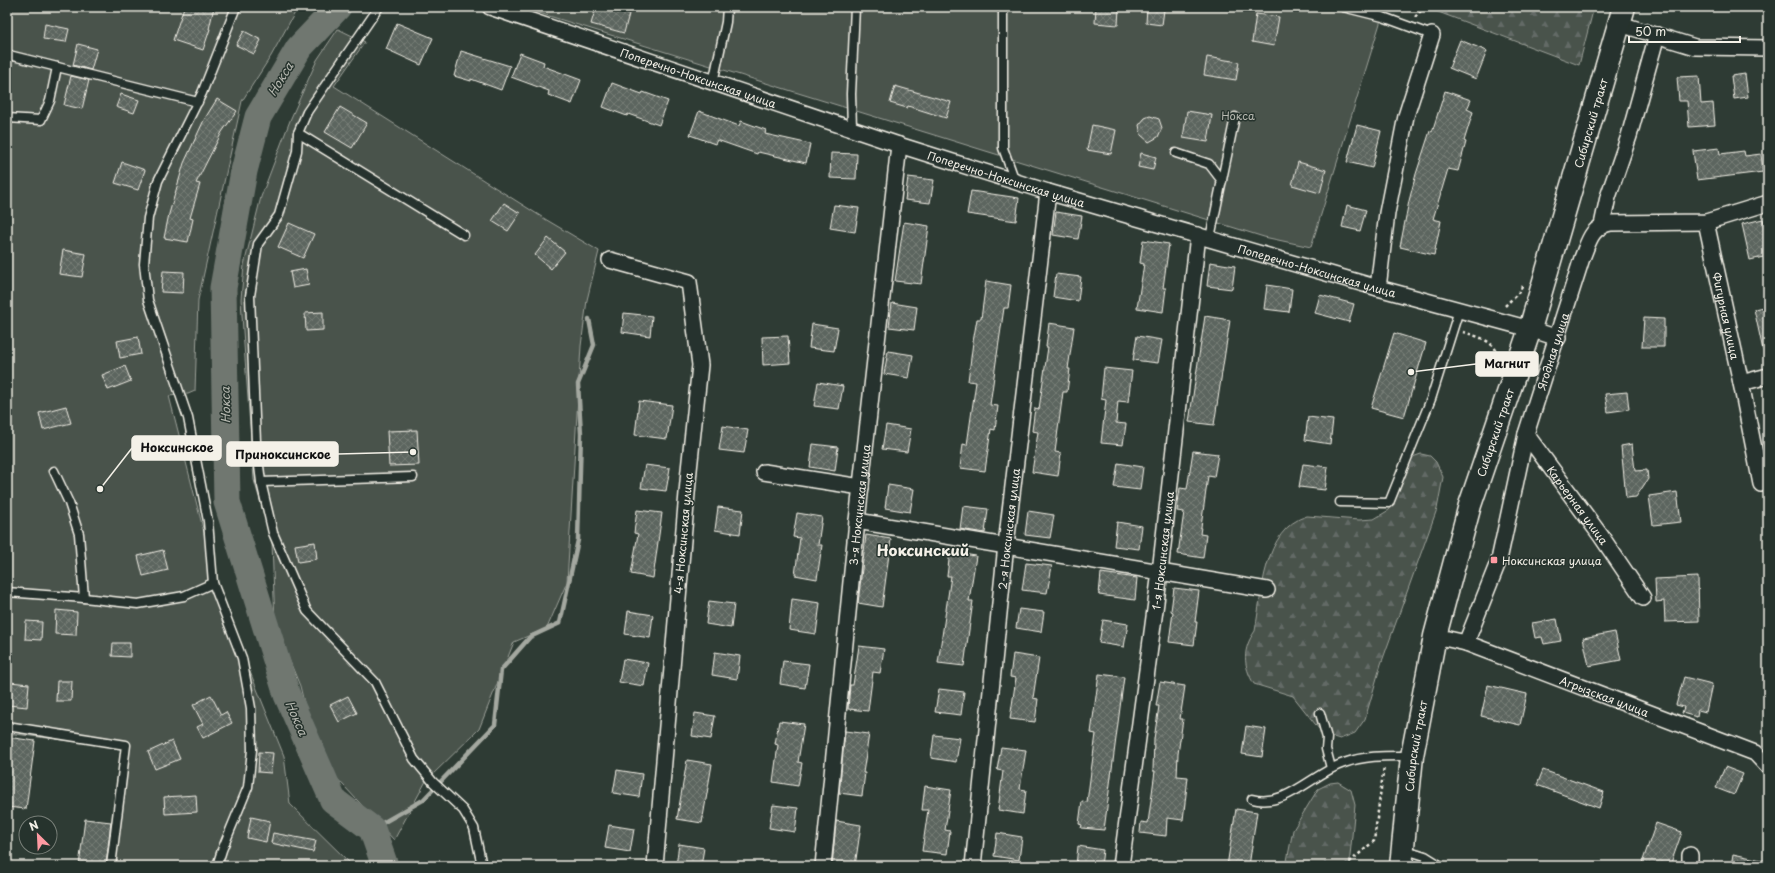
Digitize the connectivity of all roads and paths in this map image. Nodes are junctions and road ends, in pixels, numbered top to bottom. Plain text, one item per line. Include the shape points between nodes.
1 (236, 7) edge
2 (379, 7) edge
3 (490, 7) edge
4 (727, 7) edge
5 (855, 7) edge
6 (1003, 7) edge
7 (1343, 7) edge
8 (1622, 16) edge
9 (1432, 35) joint
10 (1657, 35) junction
11 (1768, 48) edge
12 (13, 56) dead end
13 (57, 67) junction
14 (713, 83) junction
15 (198, 102) junction
16 (1234, 117) dead end
17 (7, 118) edge
18 (852, 128) junction
19 (298, 133) junction
20 (899, 145) junction
21 (1176, 153) dead end
22 (1015, 181) junction
23 (1222, 181) junction
24 (1048, 192) junction
25 (1768, 203) edge
26 (1706, 222) junction
27 (1602, 225) junction
28 (464, 235) dead end
29 (1204, 236) junction
30 (610, 260) dead end
31 (1378, 288) junction
32 (1459, 310) junction
33 (1453, 329) junction
34 (1530, 329) junction
35 (1558, 338) junction
36 (1499, 361) dead end
37 (1768, 376) edge
38 (1742, 383) junction
39 (1526, 434) junction
40 (54, 471) dead end
41 (764, 472) dead end
42 (412, 477) dead end
43 (261, 482) junction
44 (1761, 484) dead end
45 (861, 487) junction
46 (1340, 502) dead end
47 (857, 521) junction
48 (1006, 545) junction
49 (1160, 572) junction
50 (213, 583) junction
51 (1266, 590) dead end
52 (7, 592) edge
53 (84, 598) junction
54 (1643, 598) dead end
55 (1436, 636) junction
56 (1466, 643) junction
57 (1320, 713) dead end
58 (7, 726) edge
59 (1386, 756) junction
60 (1412, 756) junction
61 (1768, 767) edge
62 (1330, 768) junction
63 (1252, 799) dead end
64 (1402, 858) edge
65 (111, 866) edge
66 (217, 866) edge
67 (482, 866) edge
68 (655, 866) edge
69 (823, 866) edge
70 (974, 866) edge
71 (1121, 866) edge
72 (1345, 866) edge
73 (1441, 866) edge

1 - 15 lane
2 - 19 lane via 307,112
3 - 14 street, Поперечно-Ноксинская улица
4 - 14 lane
5 - 18 lane
6 - 22 lane via 1003,148
7 - 9 lane via 1383,17
8 - 10 street
8 - 34 main road, Сибирский тракт
9 - 31 street via 1405,124 1387,213
10 - 11 street via 1696,47
10 - 27 street via 1629,136 1608,197
12 - 13 lane
13 - 15 lane
13 - 17 lane via 50,101 41,120
14 - 18 street, Поперечно-Ноксинская улица
15 - 50 lane via 158,181 148,218 144,264 148,300 188,418 208,521
16 - 23 lane
18 - 20 street, Поперечно-Ноксинская улица
19 - 28 lane
19 - 43 lane via 297,151 279,215 258,244 250,296 256,442
20 - 22 street, Поперечно-Ноксинская улица
20 - 45 street, 3-я Ноксинская улица
21 - 23 lane via 1209,164
22 - 24 street, Поперечно-Ноксинская улица
23 - 29 lane
24 - 29 street, Поперечно-Ноксинская улица
24 - 48 street, 2-я Ноксинская улица
25 - 26 street
26 - 27 street
26 - 38 street, Фигурная улица
27 - 35 street, Ягодная улица via 1591,236 1582,258
29 - 31 street, Поперечно-Ноксинская улица
29 - 49 street, 1-я Ноксинская улица
30 - 68 street, 4-я Ноксинская улица via 689,282 700,365
31 - 32 street, Поперечно-Ноксинская улица
32 - 33 lane
32 - 34 street, Поперечно-Ноксинская улица
33 - 36 path via 1484,338 1497,352
33 - 46 lane via 1431,398 1388,503
34 - 35 street, Поперечно-Ноксинская улица
34 - 55 main road, Сибирский тракт via 1470,505
35 - 39 street, Ягодная улица
37 - 38 street
38 - 44 street, Фигурная улица
39 - 54 street, Карьерная улица
39 - 56 street, Ягодная улица via 1499,560
40 - 53 lane via 69,503 79,534
41 - 45 street
42 - 43 lane
43 - 67 lane via 273,533 307,611 375,682 414,759 432,782 463,810 474,828
45 - 47 street, 3-я Ноксинская улица
47 - 48 street
47 - 69 street, 3-я Ноксинская улица
48 - 49 street
48 - 70 street, 2-я Ноксинская улица
49 - 51 street
49 - 71 street, 1-я Ноксинская улица
50 - 53 lane via 184,596 138,604
50 - 66 lane via 242,658 251,708 252,750 248,787
52 - 53 lane
55 - 56 street, Агрызская улица
55 - 60 main road, Сибирский тракт
56 - 61 street, Агрызская улица via 1755,753
57 - 62 lane via 1327,738 1326,749
58 - 65 lane via 126,745
59 - 60 lane
59 - 62 lane via 1372,756
59 - 72 path via 1374,841
60 - 64 main road, Сибирский тракт
62 - 63 lane via 1285,796 1264,802
64 - 73 lane via 1425,856

